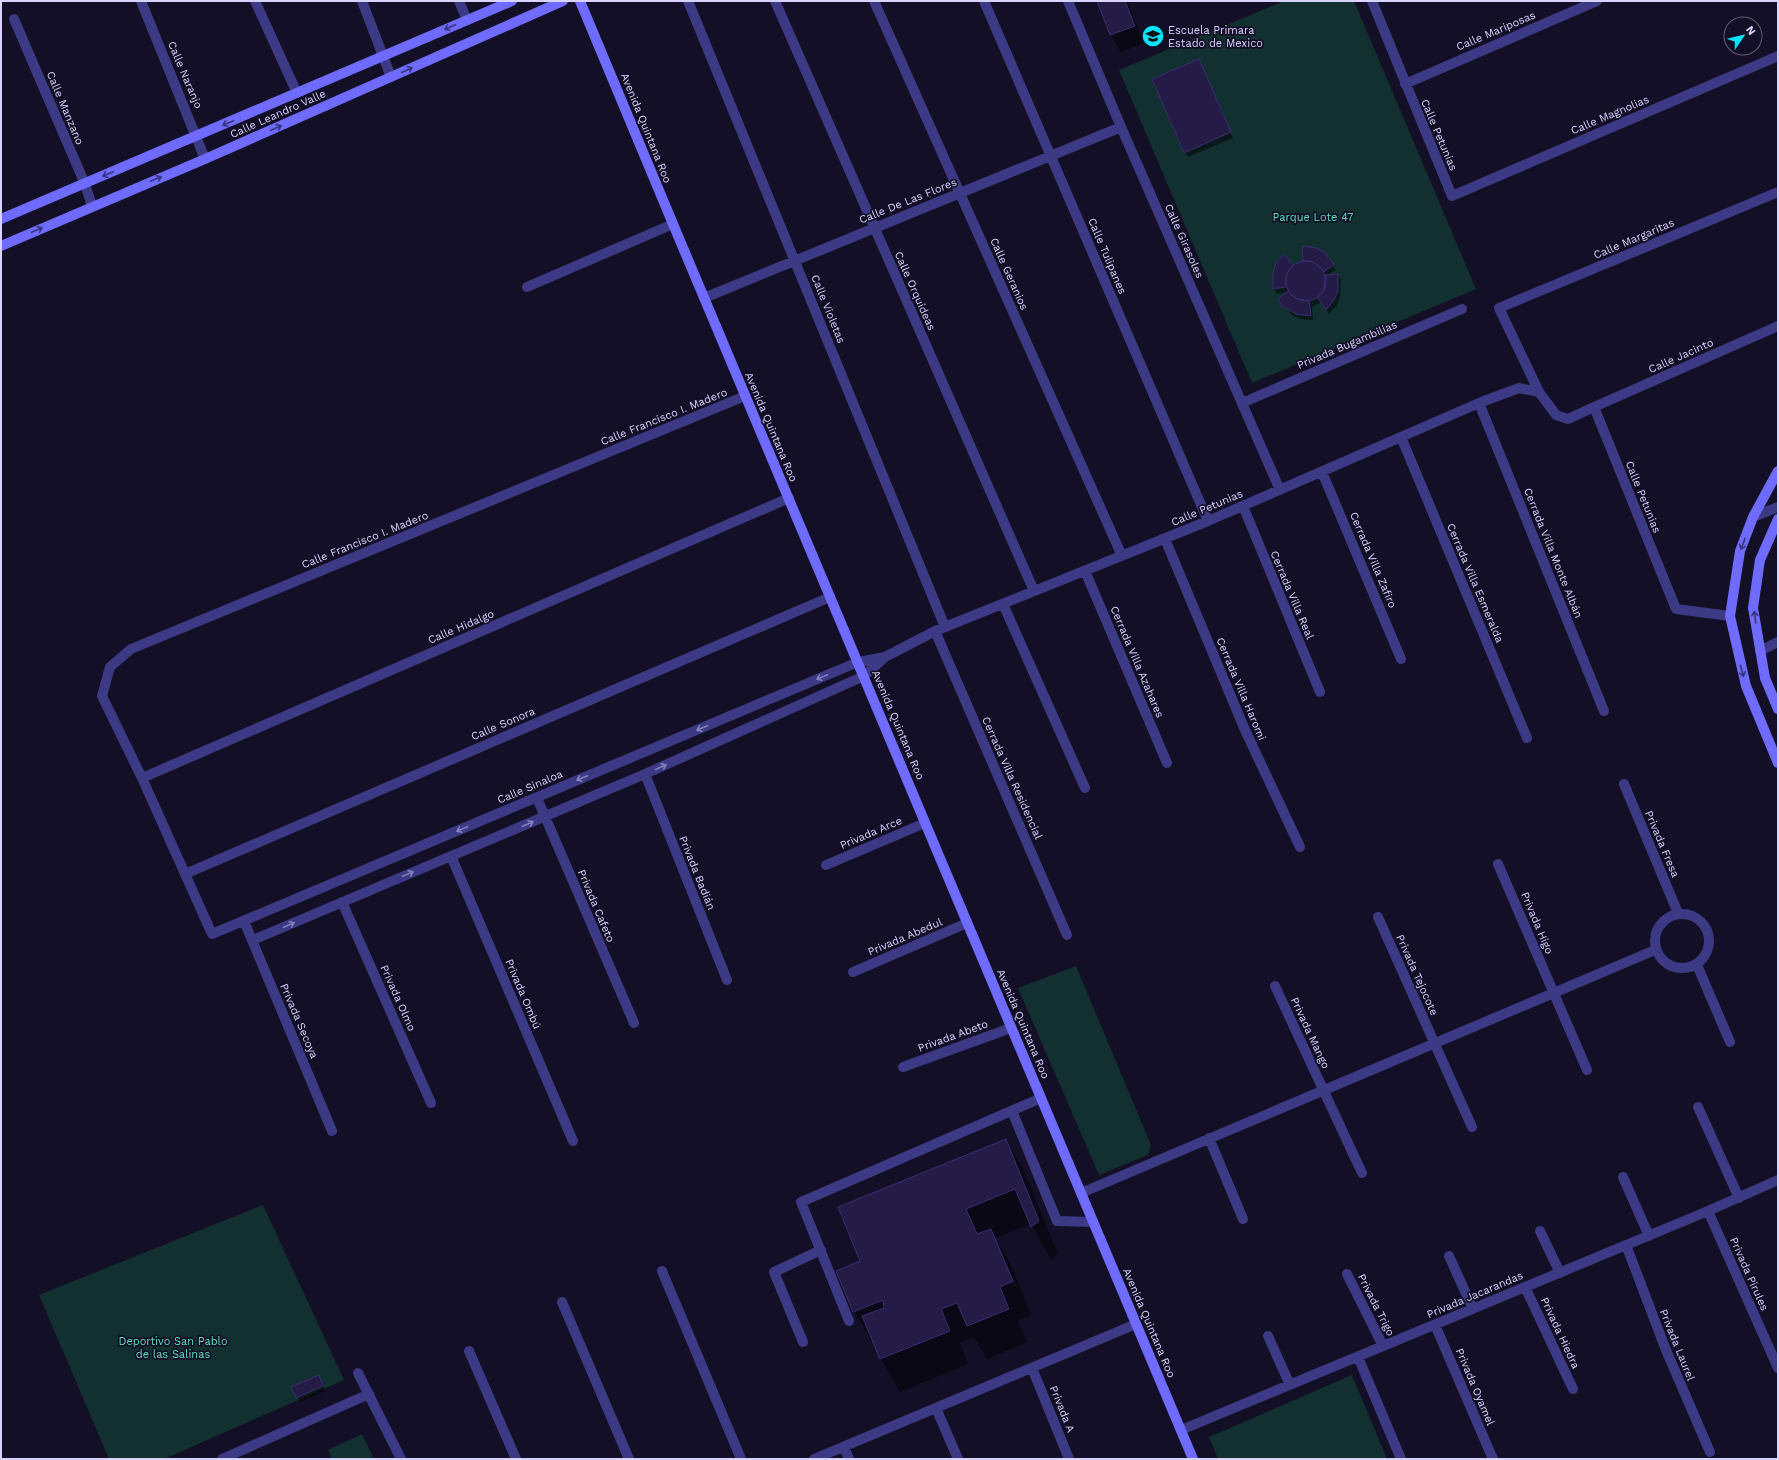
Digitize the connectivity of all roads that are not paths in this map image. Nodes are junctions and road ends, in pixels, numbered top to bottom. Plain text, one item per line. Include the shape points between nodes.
1 (141, 1) edge
2 (255, 1) edge
3 (362, 1) edge
4 (459, 1) edge
5 (512, 1) edge
6 (563, 1) edge
7 (580, 1) edge
8 (688, 1) edge
9 (775, 1) edge
10 (874, 1) edge
11 (984, 1) edge
12 (1068, 1) edge
13 (1372, 1) edge
14 (1597, 1) edge
15 (14, 19) dead end
16 (467, 20) junction
17 (383, 56) junction
18 (1778, 56) edge
19 (391, 77) junction
20 (1405, 84) junction
21 (297, 94) junction
22 (1121, 127) junction
23 (197, 136) junction
24 (1051, 155) junction
25 (205, 159) junction
26 (85, 184) junction
27 (1778, 192) edge
28 (959, 193) junction
29 (1452, 196) joint
30 (92, 206) junction
31 (1, 219) edge
32 (673, 224) junction
33 (874, 228) junction
34 (1, 246) edge
35 (794, 260) junction
36 (527, 287) dead end
37 (704, 298) junction
38 (1462, 310) dead end
39 (1778, 326) edge
40 (1539, 392) junction
41 (745, 396) junction
42 (1242, 403) junction
43 (1479, 403) junction
44 (1594, 407) junction
45 (1401, 437) junction
46 (1778, 471) edge
47 (1322, 472) junction
48 (1280, 490) junction
49 (788, 498) junction
50 (1242, 506) junction
51 (1778, 506) edge
52 (1753, 517) junction
53 (1778, 519) edge
54 (1208, 521) junction
55 (1165, 539) junction
56 (1122, 556) junction
57 (1085, 571) junction
58 (1034, 591) junction
59 (830, 597) junction
60 (1003, 604) junction
61 (1730, 616) junction
62 (945, 627) junction
63 (934, 631) junction
64 (1778, 642) edge
65 (1760, 651) junction
66 (885, 657) junction
67 (1401, 659) dead end
68 (858, 662) junction
69 (864, 676) junction
70 (1320, 692) dead end
71 (1778, 709) edge
72 (1604, 711) dead end
73 (1526, 738) dead end
74 (1167, 763) dead end
75 (1778, 763) edge
76 (645, 774) junction
77 (142, 778) junction
78 (1624, 784) dead end
79 (1085, 788) dead end
80 (537, 798) junction
81 (545, 817) junction
82 (925, 823) junction
83 (1300, 848) dead end
84 (450, 856) junction
85 (1498, 864) dead end
86 (826, 865) dead end
87 (185, 874) junction
88 (342, 902) junction
89 (1678, 913) junction
90 (1378, 917) dead end
91 (244, 922) junction
92 (967, 923) junction
93 (212, 934) joint
94 (1067, 936) dead end
95 (253, 940) junction
96 (1655, 950) junction
97 (1697, 965) junction
98 (853, 972) dead end
99 (727, 980) dead end
100 (1275, 986) dead end
101 (1554, 992) junction
102 (634, 1023) dead end
103 (1011, 1028) junction
104 (1730, 1042) dead end
105 (1434, 1043) junction
106 (903, 1067) dead end
107 (1587, 1070) dead end
108 (1323, 1090) junction
109 (1041, 1098) junction
110 (431, 1102) dead end
111 (1698, 1107) dead end
112 (1012, 1111) junction
113 (1472, 1127) dead end
114 (332, 1131) dead end
115 (1209, 1138) junction
116 (573, 1141) dead end
117 (1362, 1173) dead end
118 (1623, 1177) dead end
119 (1778, 1180) edge
120 (1081, 1193) junction
121 (1739, 1198) junction
122 (1708, 1211) junction
123 (1243, 1219) dead end
124 (1093, 1222) junction
125 (1540, 1231) dead end
126 (1649, 1236) junction
127 (1626, 1245) junction
128 (821, 1250) junction
129 (1449, 1256) dead end
130 (662, 1272) dead end
131 (1560, 1273) junction
132 (1347, 1274) dead end
133 (1525, 1287) junction
134 (562, 1302) dead end
135 (1473, 1309) junction
136 (849, 1321) dead end
137 (1136, 1324) junction
138 (1435, 1325) junction
139 (1268, 1336) dead end
140 (803, 1342) dead end
141 (1383, 1346) junction
142 (469, 1351) dead end
143 (1358, 1357) junction
144 (1032, 1368) junction
145 (1778, 1368) edge
146 (358, 1373) dead end
147 (1290, 1385) junction
148 (1573, 1388) dead end
149 (369, 1394) junction
150 (936, 1408) junction
151 (1181, 1430) junction
152 (844, 1447) junction
153 (1710, 1452) dead end
154 (222, 1459) edge
155 (401, 1459) edge
156 (516, 1459) edge
157 (629, 1459) edge
158 (741, 1459) edge
159 (814, 1459) edge
160 (849, 1459) edge
161 (958, 1459) edge
162 (1069, 1459) edge
163 (1193, 1459) edge
164 (1401, 1459) edge
165 (1493, 1459) edge

1 - 23 street, Calle Naranjo
2 - 21 street
3 - 17 street
4 - 16 street
5 - 16 main road, Calle Leandro Valle
19 -> 6 main road, Calle Leandro Valle
7 - 32 main road, Avenida Quintana Roo
8 - 35 street, Calle Violetas
9 - 33 street, Calle Orquídeas
10 - 28 street, Calle Geranios
11 - 24 street, Calle Tulipanes
12 - 22 street, Calle Girasoles
13 - 20 street, Calle Petunias
14 - 20 street, Calle Mariposas
15 - 26 street, Calle Manzano
16 -> 17 main road, Calle Leandro Valle
17 - 19 street
17 - 21 main road, Calle Leandro Valle
18 - 29 street, Calle Magnolias
25 -> 19 main road, Calle Leandro Valle
20 - 29 street, Calle Petunias
21 -> 23 main road, Calle Leandro Valle
22 - 24 street, Calle De Las Flores
22 - 42 street, Calle Girasoles
23 - 25 street, Calle Naranjo
23 -> 26 main road, Calle Leandro Valle
24 - 28 street, Calle De Las Flores
24 - 54 street, Calle Tulipanes
30 -> 25 main road, Calle Leandro Valle
26 - 30 street, Calle Manzano
26 - 31 main road, Calle Leandro Valle
27 - 40 street, Calle Margaritas via 1499,308
28 - 33 street, Calle De Las Flores
28 - 56 street, Calle Geranios
34 -> 30 main road, Calle Leandro Valle
32 - 36 street
32 - 37 main road, Avenida Quintana Roo
33 - 35 street, Calle De Las Flores
33 - 58 street, Calle Orquídeas
35 - 37 street, Calle De Las Flores
35 - 62 street, Calle Violetas
37 - 41 main road, Avenida Quintana Roo
38 - 42 street, Privada Bugambilias
39 - 44 street, Calle Jacinto
40 - 43 street, Calle Petunias via 1519,388
40 - 44 street via 1556,415 1568,419
41 - 49 main road, Avenida Quintana Roo
41 - 77 street, Calle Francisco I. Madero via 131,648 110,667 102,696
42 - 48 street, Calle Girasoles
43 - 45 street, Calle Petunias
43 - 72 street, Cerrada Villa Monte Albán
44 - 61 street, Calle Petunias via 1676,609
45 - 47 street, Calle Petunias
45 - 73 street, Cerrada Villa Esmeralda
46 - 52 main road
47 - 48 street, Calle Petunias
47 - 67 street, Cerrada Villa Zafiro
48 - 50 street, Calle Petunias
49 - 59 main road, Avenida Quintana Roo
49 - 77 street, Calle Hidalgo
50 - 54 street, Calle Petunias
50 - 70 street, Cerrada Villa Real
51 - 52 street
52 -> 61 main road via 1740,551
65 -> 53 main road via 1753,608 1760,560
54 - 55 street, Calle Petunias
55 - 56 street, Calle Petunias
55 - 83 street, Cerrada Villa Haromi via 1245,730
56 - 57 street, Calle Petunias
57 - 58 street, Calle Petunias
57 - 74 street, Cerrada Villa Azahares
58 - 60 street, Calle Petunias
59 - 68 main road, Avenida Quintana Roo
59 - 87 street, Calle Sonora
60 - 62 street, Calle Petunias
60 - 79 street
61 -> 75 main road via 1746,686
62 - 63 street, Calle Petunias
63 - 66 street, Calle Petunias
63 - 94 street, Cerrada Villa Residencial
64 - 65 street
65 - 71 main road via 1765,678
66 - 68 street, Calle Petunias
66 - 69 street, Calle Petunias
68 - 69 main road, Avenida Quintana Roo
68 -> 80 street, Calle Sinaloa
76 -> 69 street
69 - 82 main road, Avenida Quintana Roo
76 - 81 street
76 - 99 street, Privada Badián
77 - 87 street, Calle Francisco I. Madero
78 - 89 street, Privada Fresa
80 - 81 street, Privada Cafeto
80 -> 91 street, Calle Sinaloa
84 -> 81 street
81 - 102 street, Privada Cafeto
82 - 86 street, Privada Arce
82 - 92 main road, Avenida Quintana Roo
88 -> 84 street
84 - 116 street, Privada Ombú
85 - 101 street, Privada Higo
87 - 93 street, Calle Francisco I. Madero
95 -> 88 street
88 - 110 street, Privada Olmo
89 - 96 street via 1660,924 1655,934
89 - 97 street via 1696,917 1708,932 1708,950
90 - 105 street, Privada Tejocote
91 - 93 street, Calle Sinaloa
91 - 95 street, Privada Secoya
92 - 98 street, Privada Abedul
92 - 103 main road, Avenida Quintana Roo
95 - 114 street, Privada Secoya
96 - 97 street via 1662,961 1672,967 1685,969
96 - 101 street
97 - 104 street
100 - 108 street, Privada Mango
101 - 105 street
101 - 107 street, Privada Higo
103 - 106 street, Privada Abeto
103 - 109 main road, Avenida Quintana Roo
105 - 108 street
105 - 113 street, Privada Tejocote
108 - 115 street
108 - 117 street, Privada Mango
109 - 112 street
109 - 120 main road, Avenida Quintana Roo
111 - 121 street
112 - 124 street via 1057,1221
112 - 128 street via 801,1202
115 - 120 street
115 - 123 street
118 - 126 street
119 - 121 street, Privada Jacarandas
120 - 124 main road, Avenida Quintana Roo
121 - 122 street, Privada Jacarandas
122 - 126 street, Privada Jacarandas
122 - 145 street, Privada Pirules
124 - 137 main road, Avenida Quintana Roo
125 - 131 street
126 - 127 street, Privada Jacarandas
127 - 131 street, Privada Jacarandas
127 - 153 street, Privada Laurel via 1666,1350
128 - 136 street
128 - 140 street via 774,1272
129 - 135 street
130 - 158 street
131 - 133 street, Privada Jacarandas
132 - 141 street, Privada Trigo
133 - 135 street, Privada Jacarandas
133 - 148 street, Privada Hiedra
134 - 157 street
135 - 138 street, Privada Jacarandas
137 - 144 street
137 - 151 main road, Avenida Quintana Roo
138 - 141 street, Privada Jacarandas
138 - 165 street, Privada Oyamel
139 - 147 street
141 - 143 street, Privada Jacarandas
142 - 156 street
143 - 147 street, Privada Jacarandas
143 - 164 street
144 - 150 street
144 - 162 street, Privada A
146 - 149 street
147 - 151 street, Privada Jacarandas
149 - 154 street
149 - 155 street
150 - 152 street
150 - 161 street
151 - 163 main road, Avenida Quintana Roo
152 - 159 street
152 - 160 street

